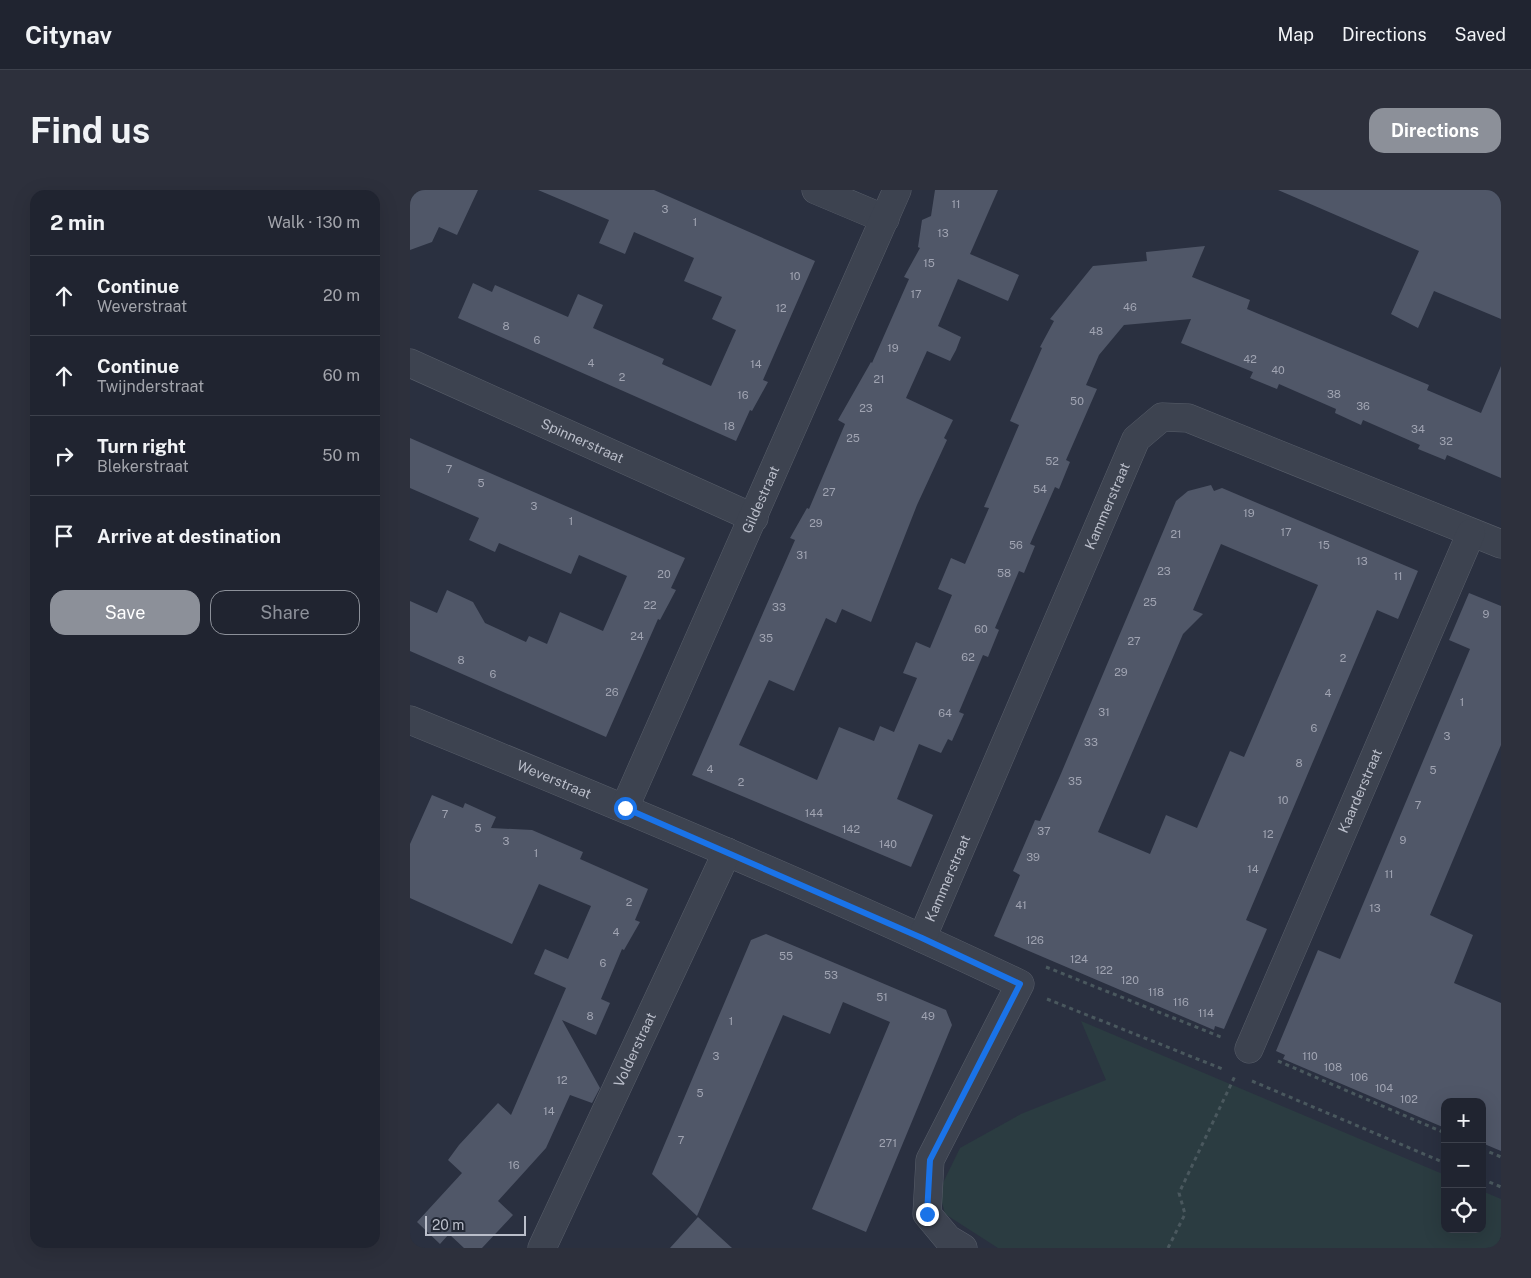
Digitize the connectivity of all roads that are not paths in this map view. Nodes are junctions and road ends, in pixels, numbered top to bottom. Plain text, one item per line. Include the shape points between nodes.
1 (816, 190) edge
2 (897, 190) edge
3 (885, 219) junction
4 (410, 362) edge
5 (754, 518) junction
6 (1471, 532) junction
7 (1501, 544) edge
8 (410, 720) edge
9 (625, 808) junction
10 (727, 852) junction
11 (922, 938) junction
12 (1249, 1049) road end
13 (542, 1248) edge
14 (963, 1248) edge

1 - 3 street
2 - 3 street, Gildestraat
3 - 5 street, Gildestraat
4 - 5 street, Spinnerstraat
5 - 9 street, Gildestraat
6 - 7 street, Kammerstraat
6 - 11 street, Kammerstraat via 1188,418 1162,417 1136,439
6 - 12 street, Kaarderstraat
8 - 9 street, Weverstraat
9 - 10 street, Weverstraat
10 - 11 street, Weverstraat
10 - 13 street, Volderstraat
11 - 14 street, Weverstraat via 1020,984 930,1160 927,1214 948,1239

